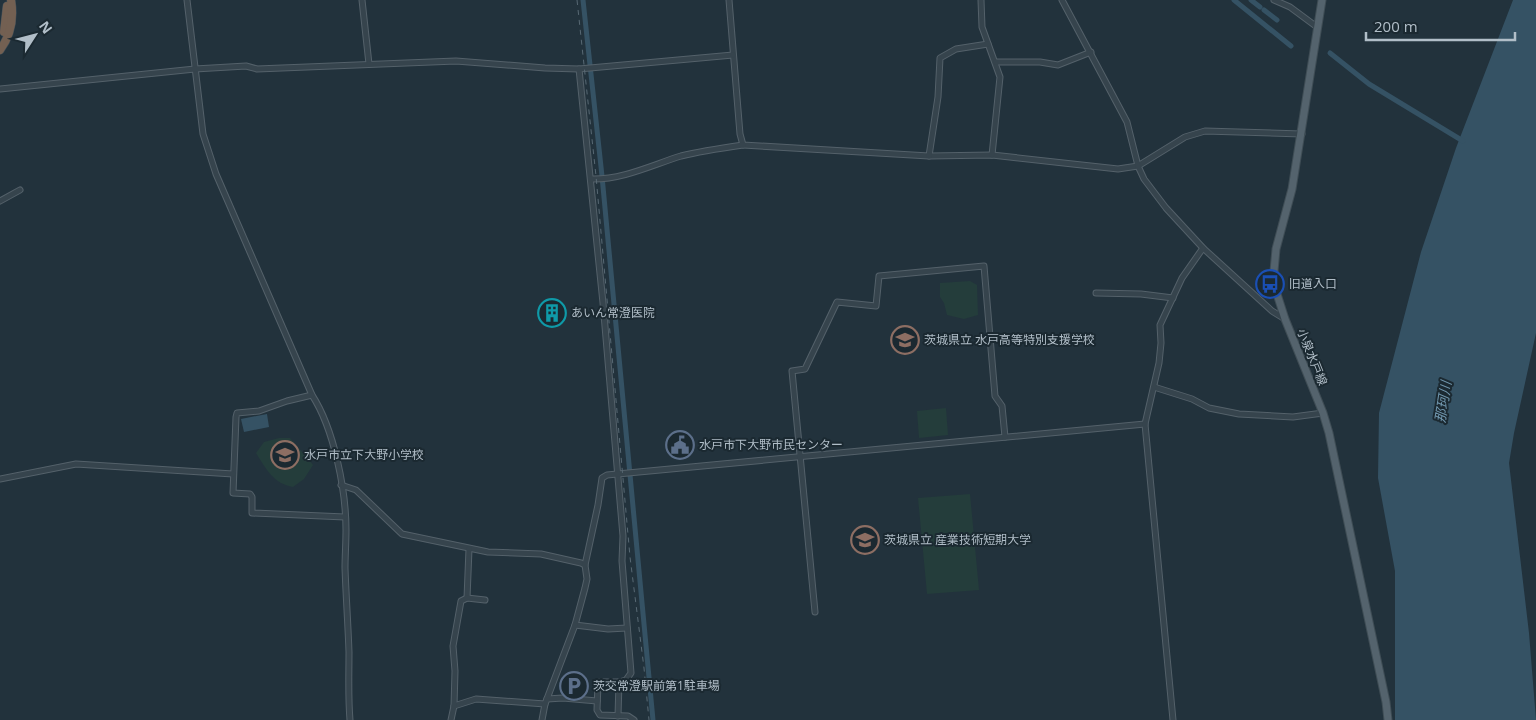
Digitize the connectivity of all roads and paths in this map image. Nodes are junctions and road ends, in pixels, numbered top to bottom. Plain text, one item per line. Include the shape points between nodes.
1 (7, 0) edge
2 (11, 0) edge
3 (188, 0) edge
4 (362, 0) edge
5 (728, 0) edge
6 (981, 0) edge
7 (1062, 0) edge
8 (1274, 0) edge
9 (1322, 0) edge
10 (1317, 27) junction
11 (0, 40) edge
12 (988, 44) junction
13 (0, 50) edge
14 (1090, 52) junction
15 (733, 55) junction
16 (996, 62) junction
17 (370, 64) junction
18 (195, 69) junction
19 (579, 69) junction
20 (0, 90) edge
21 (1302, 134) junction
22 (743, 146) junction
23 (992, 155) junction
24 (929, 156) junction
25 (1138, 166) junction
26 (591, 179) junction
27 (20, 190) dead end
28 (0, 201) edge
29 (1203, 248) junction
30 (1096, 293) dead end
31 (1173, 298) junction
32 (1285, 319) junction
33 (1154, 386) junction
34 (312, 395) junction
35 (1323, 413) junction
36 (1146, 424) junction
37 (1005, 437) junction
38 (801, 457) junction
39 (233, 474) junction
40 (617, 474) junction
41 (0, 479) edge
42 (341, 485) junction
43 (345, 517) junction
44 (469, 549) junction
45 (585, 565) junction
46 (466, 598) junction
47 (485, 600) dead end
48 (814, 612) dead end
49 (575, 625) junction
50 (627, 628) junction
51 (619, 682) junction
52 (546, 701) junction
53 (597, 701) junction
54 (454, 706) junction
55 (618, 716) junction
56 (350, 720) edge
57 (451, 720) edge
58 (542, 720) edge
59 (634, 720) edge
60 (1173, 720) edge
61 (1388, 720) edge

1 - 11 highway via 6,24
2 - 13 highway via 12,20
3 - 18 street
4 - 17 street
5 - 15 street
6 - 12 street via 982,27
7 - 14 street
8 - 10 street via 1290,7
9 - 10 main road, 小泉水戸線
10 - 21 main road, 小泉水戸線
12 - 16 street
12 - 24 street via 956,49 940,58
14 - 16 street via 1058,65
14 - 25 street via 1127,122
15 - 19 street
15 - 22 street
16 - 23 street via 1000,87
17 - 18 street
17 - 19 street via 456,61
18 - 20 street
18 - 34 street via 203,134 216,174
19 - 26 street
21 - 25 street via 1205,131 1185,137
21 - 32 main road, 小泉水戸線 via 1274,260 1277,294
22 - 24 street
22 - 26 street via 707,150 621,176
23 - 24 street
23 - 25 street via 1118,169
25 - 29 street via 1166,208
26 - 40 street
27 - 28 street
29 - 31 street via 1182,278
29 - 32 street
30 - 31 street
31 - 33 street via 1160,325 1161,343
32 - 35 main road, 小泉水戸線
33 - 35 street via 1209,408 1239,414 1293,416
33 - 36 street
34 - 39 street via 259,411 237,413
34 - 42 street via 334,449
35 - 61 main road, 小泉水戸線
36 - 37 street
36 - 60 street
37 - 38 street
37 - 38 street via 1002,406 995,396 984,266 879,276 876,306 837,302 805,369 792,371
38 - 40 street
38 - 48 street
39 - 41 street via 76,464
39 - 43 street via 233,493 250,494 252,513
40 - 45 street via 602,478
40 - 50 street
42 - 43 street
42 - 44 street via 356,490 402,534
43 - 56 street
44 - 45 street via 541,554
44 - 46 street
45 - 49 street via 587,580
46 - 47 street
46 - 54 street via 460,601 453,646
49 - 50 street
49 - 52 street
50 - 51 street via 631,673 630,677
51 - 53 street via 600,682
51 - 55 street
52 - 53 street via 563,698
52 - 54 street via 476,699
52 - 58 street
53 - 55 street via 600,715
54 - 57 street
55 - 59 street

